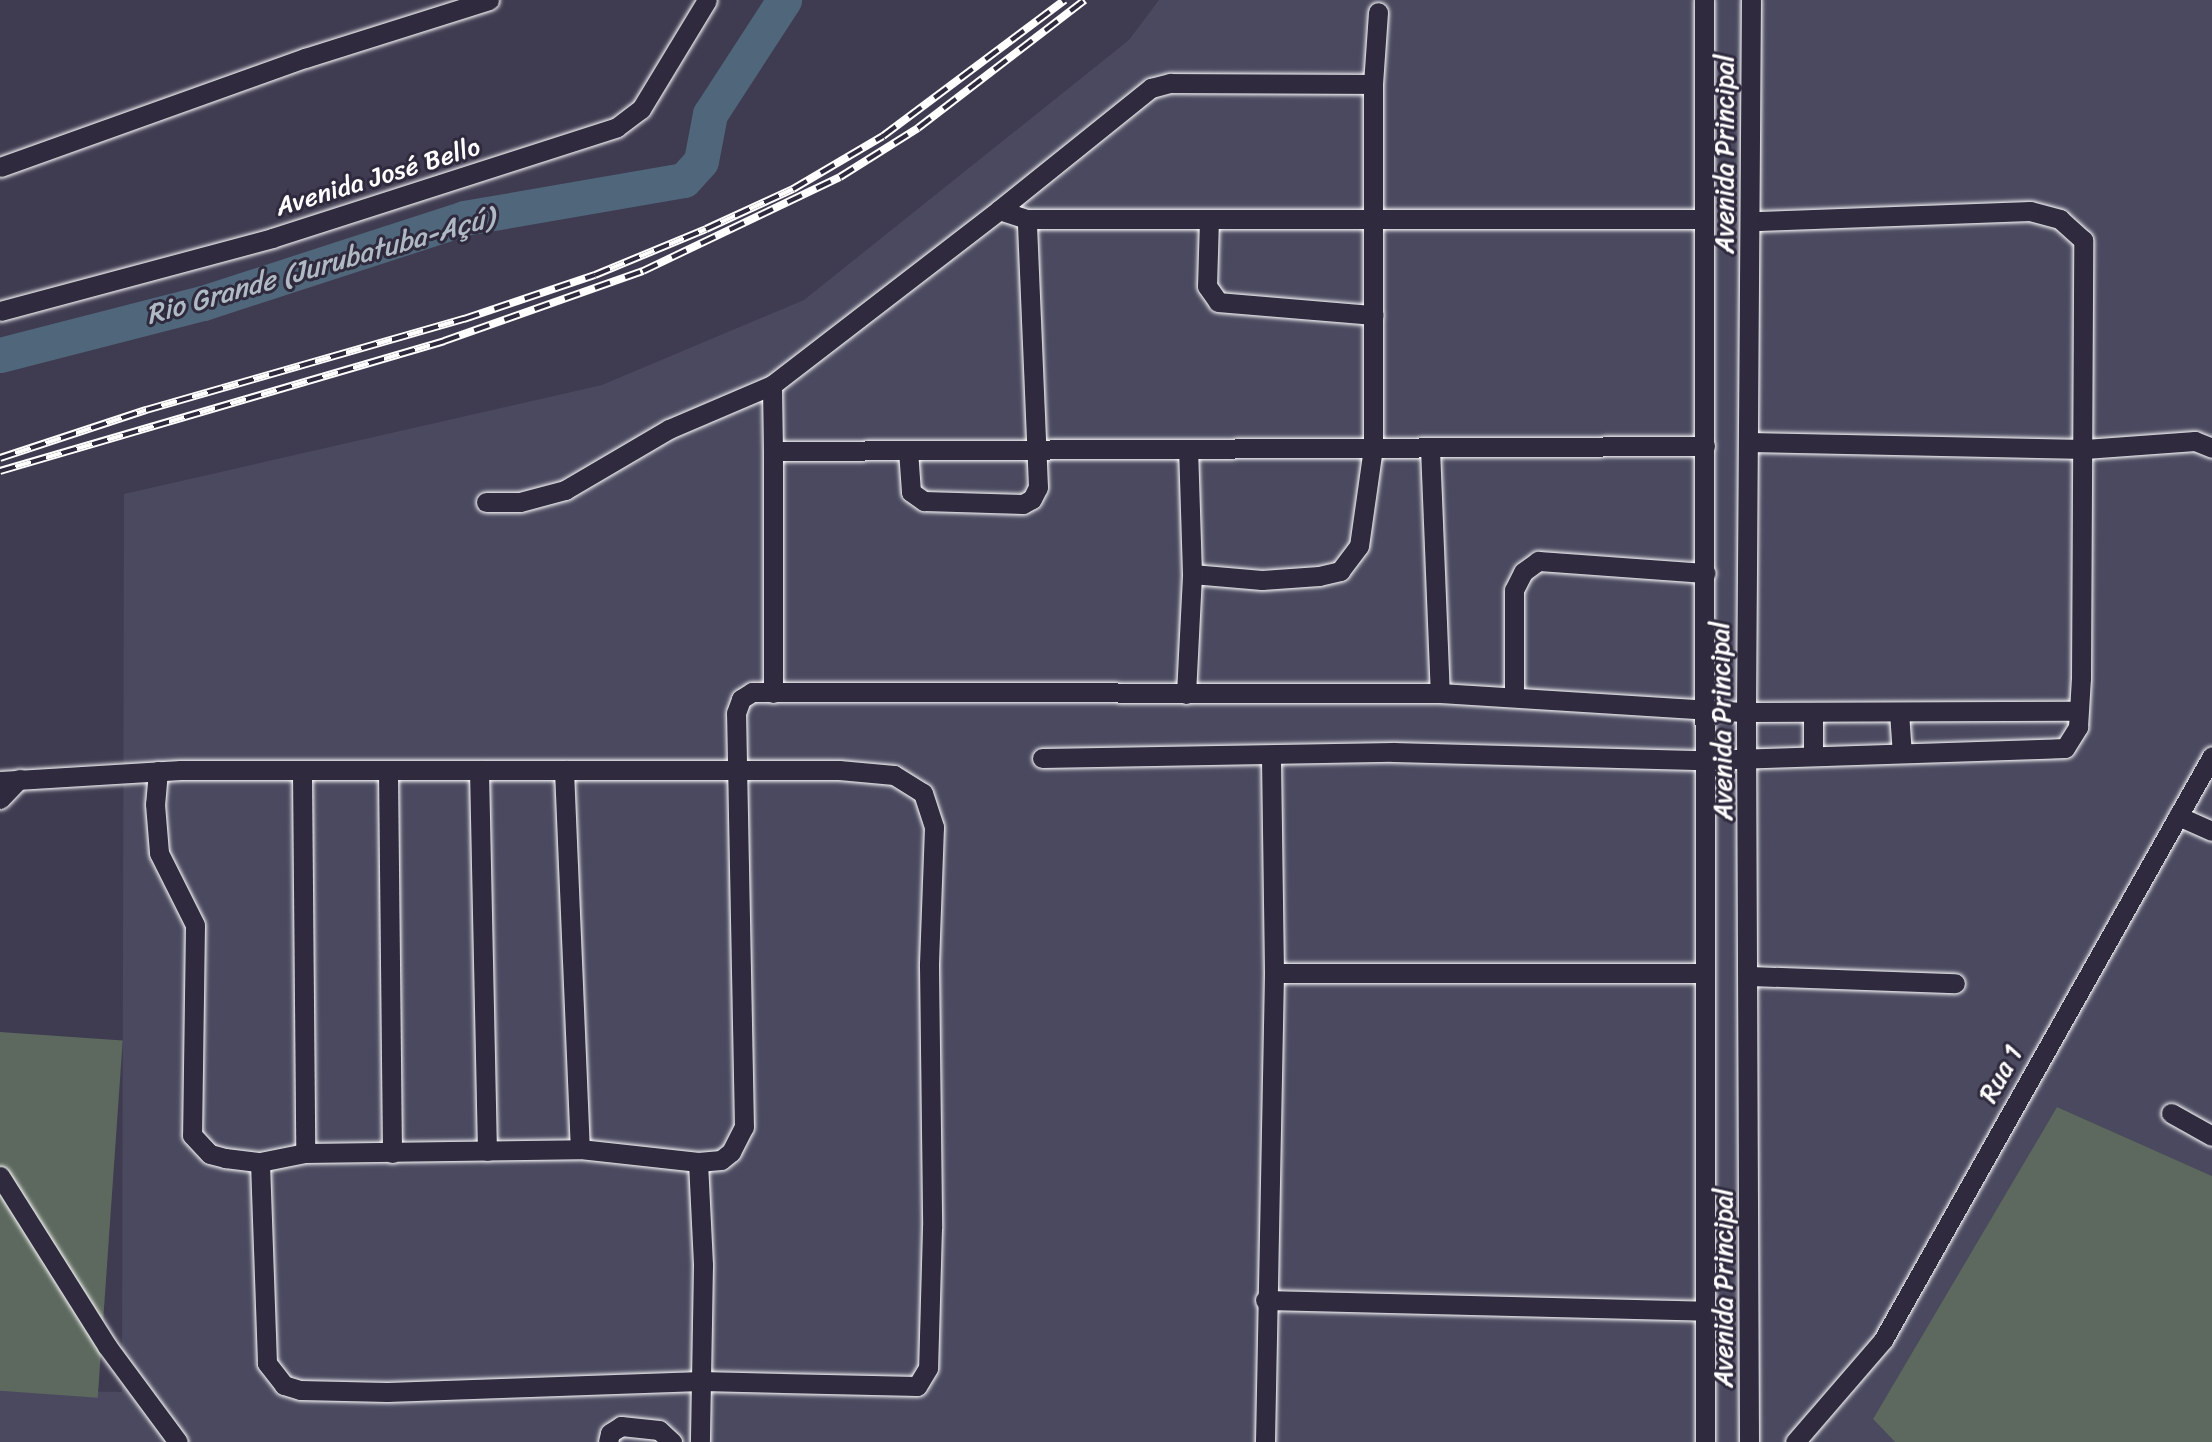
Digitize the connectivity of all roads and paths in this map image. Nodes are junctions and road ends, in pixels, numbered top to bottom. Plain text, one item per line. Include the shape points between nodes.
1 (489, 0) edge
2 (707, 0) edge
3 (1704, 0) edge
4 (1751, 0) edge
5 (1378, 12) dead end
6 (1373, 83) junction
7 (0, 167) edge
8 (999, 210) junction
9 (1027, 219) junction
10 (1209, 219) junction
11 (1374, 219) junction
12 (1704, 219) junction
13 (1752, 221) junction
14 (0, 312) edge
15 (1373, 315) junction
16 (772, 385) junction
17 (1749, 442) junction
18 (1704, 446) junction
19 (1430, 447) junction
20 (1373, 448) junction
21 (2212, 448) edge
22 (1036, 449) junction
23 (1188, 449) junction
24 (2085, 449) junction
25 (908, 450) junction
26 (773, 451) junction
27 (486, 502) dead end
28 (1706, 573) junction
29 (1192, 575) junction
30 (773, 693) junction
31 (1440, 693) junction
32 (1186, 694) junction
33 (1514, 697) junction
34 (1707, 708) junction
35 (2078, 711) junction
36 (1746, 712) junction
37 (1813, 712) junction
38 (1899, 712) junction
39 (1902, 751) junction
40 (1813, 754) junction
41 (2212, 756) edge
42 (1271, 757) junction
43 (1749, 757) junction
44 (1042, 758) dead end
45 (1704, 760) junction
46 (479, 770) junction
47 (564, 770) junction
48 (158, 771) junction
49 (302, 772) junction
50 (388, 772) junction
51 (738, 773) junction
52 (10, 780) edge
53 (0, 799) edge
54 (2178, 816) junction
55 (2212, 831) edge
56 (1705, 973) junction
57 (1274, 974) junction
58 (1750, 976) junction
59 (1955, 983) dead end
60 (2171, 1113) dead end
61 (2212, 1136) edge
62 (580, 1149) junction
63 (486, 1151) junction
64 (305, 1153) junction
65 (392, 1153) junction
66 (260, 1162) junction
67 (698, 1162) junction
68 (0, 1176) edge
69 (1265, 1300) junction
70 (1707, 1311) junction
71 (701, 1381) junction
72 (1826, 1411) junction
73 (178, 1442) edge
74 (608, 1442) edge
75 (672, 1442) edge
76 (700, 1442) edge
77 (1265, 1442) edge
78 (1705, 1442) edge
79 (1749, 1442) edge
80 (1795, 1442) edge
81 (1807, 1442) edge

1 - 7 street via 305,58
2 - 14 street, Avenida José Bello via 641,109 617,127 272,238
3 - 12 street, Avenida Principal
4 - 13 street, Avenida Principal
5 - 6 street
6 - 8 street via 1170,83 1151,88
6 - 11 street
8 - 9 street
8 - 16 street
9 - 10 street
9 - 22 street
10 - 11 street
10 - 15 street via 1207,286 1218,302
11 - 12 street
11 - 15 street
12 - 18 street, Avenida Principal
13 - 17 street, Avenida Principal
13 - 24 street via 2030,211 2049,214 2074,228 2086,253
15 - 20 street
16 - 26 street
16 - 27 street via 669,429 565,490 520,502
17 - 24 street
17 - 36 street, Avenida Principal
18 - 19 street
18 - 28 street, Avenida Principal
19 - 20 street
19 - 31 street
20 - 23 street
20 - 29 street via 1359,546 1340,571 1262,580
21 - 24 street via 2195,441
22 - 23 street
22 - 25 street
22 - 25 street via 1038,487 1023,504 917,497 908,484
23 - 29 street
24 - 35 street
25 - 26 street
26 - 30 street
28 - 33 street via 1538,561 1523,572 1514,590
28 - 34 street, Avenida Principal
29 - 32 street
30 - 32 street
30 - 51 street via 752,692 737,705
31 - 32 street
31 - 33 street
33 - 34 street
34 - 36 street
34 - 45 street, Avenida Principal
35 - 38 street
35 - 39 street via 2076,734 2065,748 2054,751
36 - 37 street
36 - 43 street, Avenida Principal
37 - 38 street
37 - 40 street
38 - 39 street
39 - 40 street
40 - 43 street
41 - 54 street, Rua 1
42 - 44 street
42 - 45 street via 1393,752
42 - 57 street
43 - 45 street
43 - 58 street, Avenida Principal
45 - 56 street, Avenida Principal
46 - 47 street
46 - 50 street
46 - 63 street
47 - 51 street
47 - 62 street
48 - 49 street
48 - 52 street
48 - 66 street via 159,853 195,925 189,1127 198,1145 210,1154
49 - 50 street
49 - 64 street
50 - 65 street
51 - 67 street via 744,1127 731,1152 721,1160
51 - 71 street via 839,770 894,775 913,782 929,809 934,827 929,966 930,1353 923,1380 909,1388
52 - 53 street
54 - 55 street
54 - 72 street, Rua 1 via 1883,1340
56 - 57 street
56 - 70 street, Avenida Principal
57 - 69 street
58 - 59 street
58 - 79 street, Avenida Principal
60 - 61 street
62 - 63 street
62 - 67 street
63 - 65 street
64 - 65 street
64 - 66 street
66 - 71 street via 267,1363 284,1385 300,1390 387,1392
67 - 71 street via 704,1265
68 - 73 street via 107,1346
69 - 70 street
69 - 77 street
70 - 78 street, Avenida Principal
71 - 76 street
72 - 80 street, Rua 1
72 - 81 street, Rua 1
74 - 75 street via 610,1433 621,1426 659,1430

